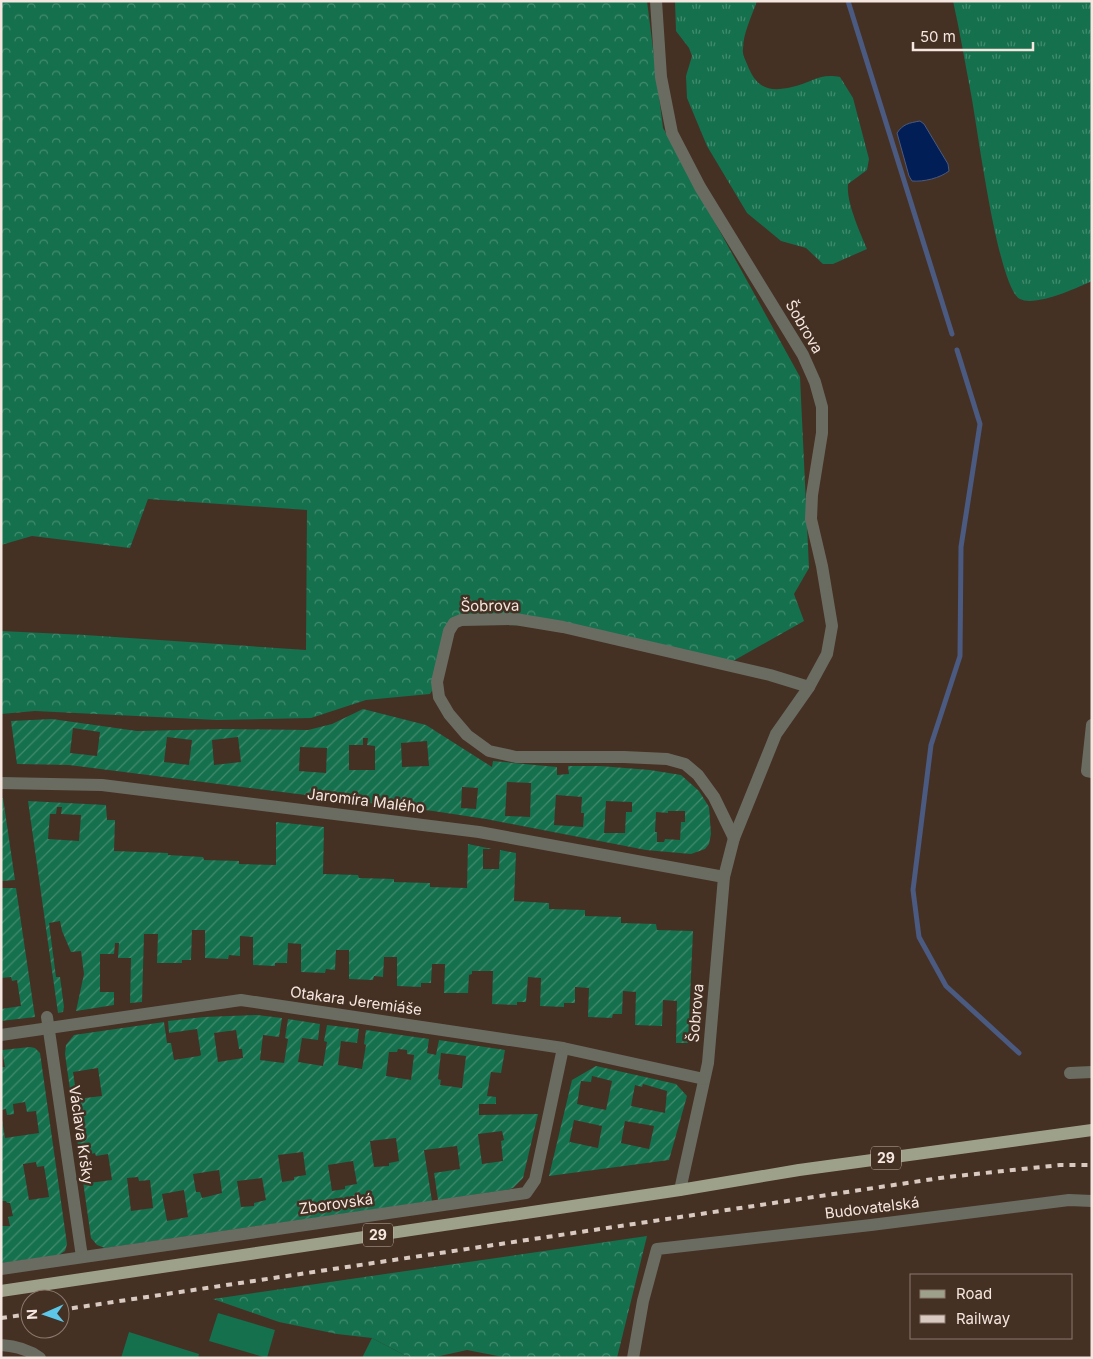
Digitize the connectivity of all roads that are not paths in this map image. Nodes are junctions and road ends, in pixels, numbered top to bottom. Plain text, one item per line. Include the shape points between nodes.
1 (656, 1) edge
2 (809, 686) junction
3 (1092, 725) edge
4 (1092, 772) edge
5 (1, 783) edge
6 (734, 838) junction
7 (724, 877) junction
8 (48, 1022) junction
9 (1, 1034) edge
10 (562, 1048) junction
11 (1092, 1072) edge
12 (1070, 1073) dead end
13 (704, 1079) junction
14 (1092, 1130) edge
15 (680, 1190) junction
16 (1092, 1201) edge
17 (82, 1257) junction
18 (1, 1269) edge
19 (1, 1291) edge
20 (1, 1345) edge
21 (40, 1358) edge
22 (633, 1358) edge

1 - 2 street, Šobrova via 661,76 672,133 700,187 803,354 822,407 822,433 811,519 832,626 827,654
2 - 6 street, Šobrova via 776,734
2 - 6 street, Šobrova via 524,620 461,620 454,623 449,631 437,682 439,697 467,735 489,751 516,757 667,758 684,764 698,774 714,797
3 - 4 street via 1086,771
5 - 7 street, Jaromíra Malého via 102,785 479,832
6 - 7 street, Šobrova
7 - 13 street, Šobrova via 708,1064
8 - 9 street, Otakara Jeremiáše
8 - 10 street, Otakara Jeremiáše via 241,1000
8 - 17 street, Václava Kršky
10 - 13 street, Otakara Jeremiáše
10 - 17 street, Zborovská via 535,1180 526,1193
11 - 12 street
13 - 15 street, Šobrova
14 - 15 main road, 29 via 799,1170
15 - 19 main road, 29
16 - 22 street, Budovatelská via 1069,1200 657,1249
17 - 18 street, Zborovská
20 - 21 street via 32,1352

